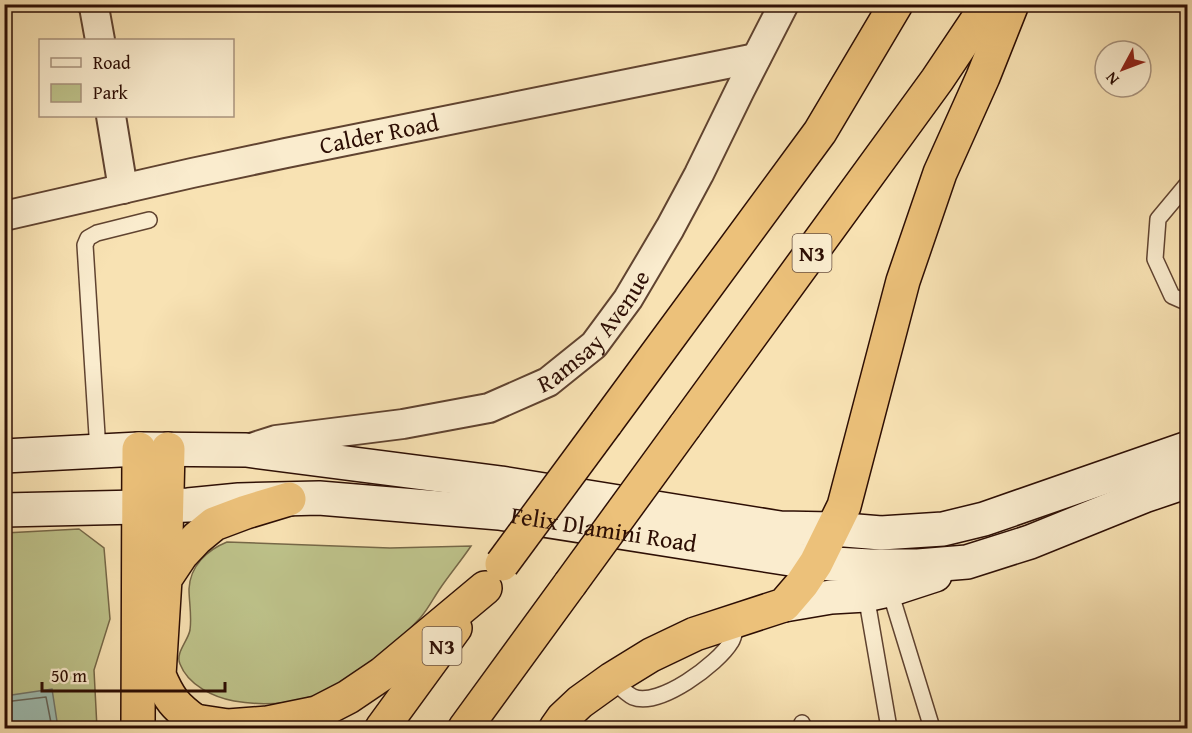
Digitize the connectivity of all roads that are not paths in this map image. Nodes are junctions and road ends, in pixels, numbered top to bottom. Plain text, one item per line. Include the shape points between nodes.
1 (92, 4) edge
2 (783, 4) edge
3 (896, 4) edge
4 (988, 4) edge
5 (1012, 4) edge
6 (100, 39) edge
7 (756, 58) junction
8 (111, 117) edge
9 (1188, 183) edge
10 (123, 189) junction
11 (4, 216) edge
12 (149, 220) dead end
13 (1188, 303) edge
14 (1188, 448) edge
15 (154, 449) junction
16 (246, 450) junction
17 (98, 452) junction
18 (4, 456) edge
19 (1188, 481) edge
20 (289, 499) junction
21 (153, 506) junction
22 (4, 510) edge
23 (833, 529) junction
24 (816, 563) junction
25 (494, 576) junction
26 (165, 579) junction
27 (881, 584) junction
28 (784, 605) junction
29 (311, 721) edge
30 (190, 725) edge
31 (138, 729) edge
32 (382, 729) edge
33 (465, 729) edge
34 (556, 729) edge
35 (889, 729) edge
36 (932, 729) edge

1 - 6 street
2 - 7 street, Ramsay Avenue
3 - 25 highway, N3, bridge via 820,132
4 - 33 highway, N3, bridge via 931,90
5 - 23 highway via 940,173 903,281 844,506
7 - 10 street, Calder Road
7 - 16 street, Ramsay Avenue via 699,174 628,299 594,345 548,382 489,408 403,424 276,440
8 - 10 street
9 - 13 lane via 1158,219 1155,259 1172,296
10 - 11 street, Calder Road
12 - 17 lane via 97,233 85,245
14 - 23 main road, Felix Dlamini Road via 984,519 943,529 881,534
15 - 16 main road, Felix Dlamini Road
15 - 17 main road, Felix Dlamini Road
15 - 21 highway
16 - 23 main road, Felix Dlamini Road via 501,483 780,528
17 - 18 main road, Felix Dlamini Road
19 - 27 main road via 926,579
20 - 21 main road, Felix Dlamini Road
20 - 24 main road, Felix Dlamini Road via 499,513
20 - 26 highway via 214,524 180,555
21 - 22 main road, Felix Dlamini Road
21 - 26 highway
21 - 31 highway
23 - 24 highway
24 - 27 main road, Felix Dlamini Road
24 - 28 highway
25 - 29 highway via 382,674
25 - 32 highway, N3
26 - 30 highway via 159,675
27 - 28 main road
27 - 35 lane
27 - 36 lane
28 - 34 highway via 686,638 651,655 580,702
29 - 30 highway

